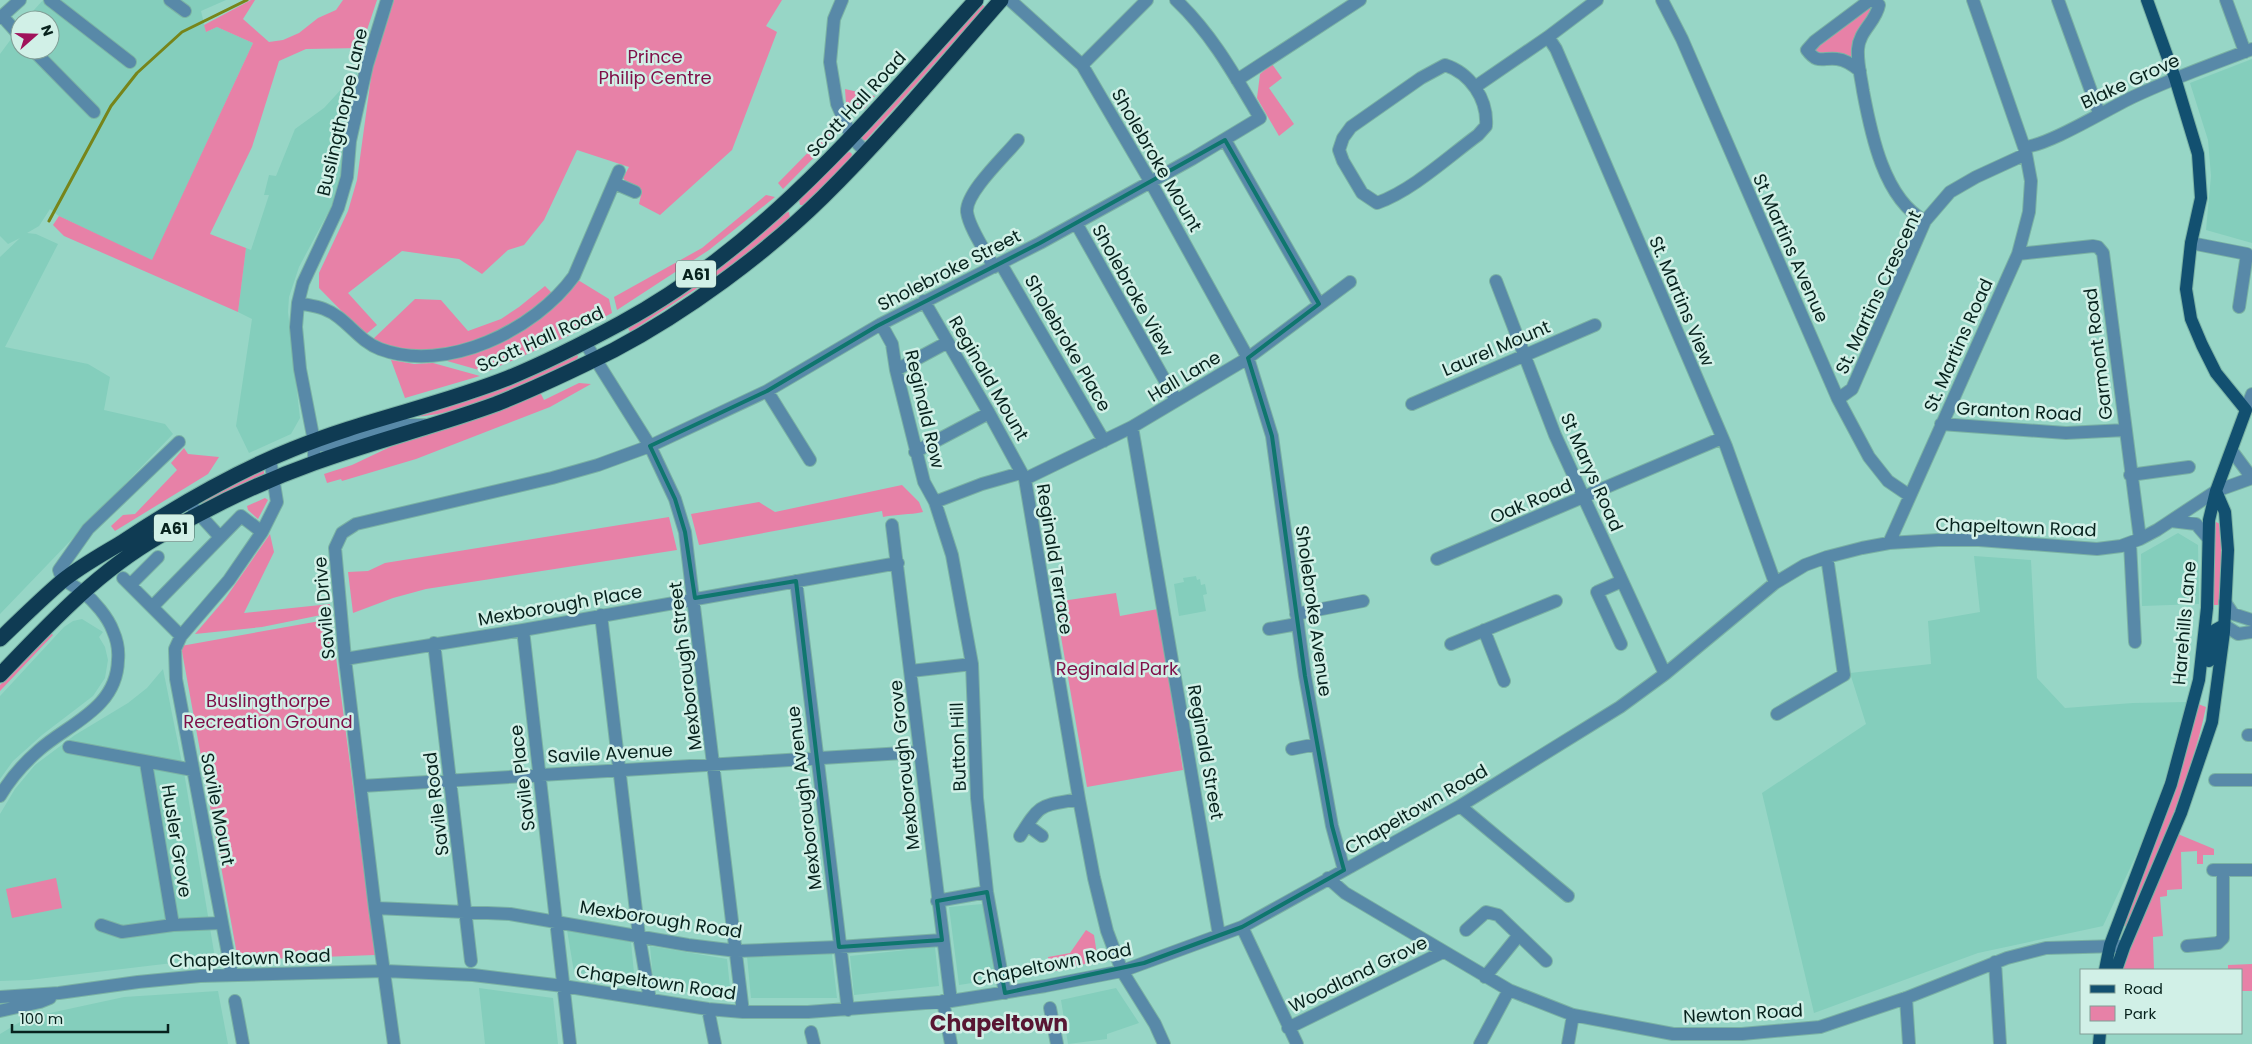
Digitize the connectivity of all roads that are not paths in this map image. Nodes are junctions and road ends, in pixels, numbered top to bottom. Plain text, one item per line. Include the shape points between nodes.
1 (20, 0) edge
2 (50, 0) edge
3 (170, 0) edge
4 (387, 0) edge
5 (842, 0) edge
6 (976, 0) edge
7 (1001, 0) edge
8 (1010, 0) edge
9 (1146, 0) edge
10 (1176, 0) edge
11 (1360, 0) edge
12 (1597, 0) edge
13 (1662, 0) edge
14 (1871, 0) edge
15 (1973, 0) edge
16 (2058, 0) edge
17 (2147, 0) edge
18 (2226, 0) edge
19 (185, 11) dead end
20 (1, 17) edge
21 (10, 26) edge
22 (1548, 37) junction
23 (2248, 50) edge
24 (43, 60) edge
25 (130, 62) dead end
26 (1082, 65) junction
27 (1860, 71) junction
28 (2175, 78) junction
29 (1237, 80) junction
30 (1475, 87) junction
31 (94, 112) dead end
32 (2099, 113) junction
33 (852, 138) junction
34 (1018, 140) dead end
35 (1225, 140) junction
36 (2025, 150) junction
37 (866, 152) junction
38 (1150, 181) junction
39 (635, 192) dead end
40 (1925, 222) junction
41 (1076, 223) junction
42 (2191, 243) junction
43 (2249, 252) edge
44 (2018, 254) junction
45 (997, 265) junction
46 (1496, 281) dead end
47 (1350, 282) dead end
48 (924, 301) junction
49 (298, 303) junction
50 (1318, 304) junction
51 (2239, 307) dead end
52 (881, 324) junction
53 (1595, 325) dead end
54 (584, 342) junction
55 (948, 342) junction
56 (1524, 356) junction
57 (1248, 358) junction
58 (595, 359) junction
59 (896, 370) junction
60 (767, 391) junction
61 (2252, 394) edge
62 (1838, 399) junction
63 (1176, 400) junction
64 (1412, 404) dead end
65 (2246, 410) junction
66 (990, 413) junction
67 (1941, 424) junction
68 (433, 426) junction
69 (1132, 427) junction
70 (2125, 430) junction
71 (1722, 438) junction
72 (314, 441) junction
73 (1104, 441) junction
74 (179, 442) dead end
75 (650, 446) junction
76 (2232, 451) junction
77 (915, 452) junction
78 (270, 459) junction
79 (810, 460) dead end
80 (314, 463) junction
81 (2189, 467) dead end
82 (1021, 475) junction
83 (2130, 475) junction
84 (2252, 478) edge
85 (274, 480) junction
86 (2216, 491) junction
87 (1910, 496) junction
88 (1583, 498) junction
89 (188, 502) junction
90 (935, 502) junction
91 (199, 515) junction
92 (2172, 521) junction
93 (892, 525) dead end
94 (262, 532) junction
95 (220, 537) junction
96 (2208, 538) junction
97 (2135, 541) junction
98 (1889, 543) junction
99 (158, 557) dead end
100 (1827, 557) junction
101 (1438, 560) dead end
102 (898, 563) junction
103 (63, 580) junction
104 (796, 581) junction
105 (1622, 581) junction
106 (1776, 582) junction
107 (83, 592) junction
108 (695, 598) junction
109 (1363, 601) dead end
110 (1556, 601) dead end
111 (2225, 602) junction
112 (152, 607) junction
113 (2207, 608) junction
114 (601, 615) junction
115 (1297, 619) junction
116 (2247, 619) edge
117 (2224, 625) junction
118 (1269, 629) dead end
119 (523, 630) junction
120 (1484, 630) junction
121 (2252, 632) edge
122 (2238, 634) junction
123 (181, 636) junction
124 (0, 639) edge
125 (2135, 642) dead end
126 (434, 643) junction
127 (1452, 644) dead end
128 (1621, 644) dead end
129 (2221, 653) junction
130 (346, 658) junction
131 (972, 664) junction
132 (911, 671) junction
133 (1665, 674) junction
134 (0, 675) edge
135 (2199, 680) junction
136 (1504, 681) dead end
137 (1777, 714) dead end
138 (1317, 744) junction
139 (69, 747) dead end
140 (1292, 749) dead end
141 (920, 752) junction
142 (816, 758) junction
143 (146, 763) junction
144 (714, 764) junction
145 (193, 770) junction
146 (619, 771) junction
147 (539, 775) junction
148 (2215, 780) dead end
149 (2252, 780) edge
150 (450, 781) junction
151 (362, 786) junction
152 (0, 796) edge
153 (1079, 799) junction
154 (1460, 806) junction
155 (1042, 836) dead end
156 (1344, 870) junction
157 (2252, 870) edge
158 (1328, 878) junction
159 (987, 892) junction
160 (1568, 896) dead end
161 (937, 900) junction
162 (375, 908) junction
163 (467, 912) junction
164 (557, 921) junction
165 (221, 923) junction
166 (173, 924) junction
167 (101, 925) dead end
168 (1242, 927) junction
169 (1466, 930) dead end
170 (1219, 935) junction
171 (1519, 935) junction
172 (639, 936) junction
173 (942, 940) junction
174 (2110, 945) junction
175 (2187, 946) dead end
176 (839, 947) junction
177 (2124, 947) junction
178 (737, 951) junction
179 (1443, 952) junction
180 (1546, 961) dead end
181 (1995, 962) junction
182 (472, 967) junction
183 (2105, 969) edge
184 (2116, 969) edge
185 (385, 971) junction
186 (1122, 971) junction
187 (232, 975) junction
188 (1485, 977) junction
189 (563, 986) junction
190 (1509, 990) junction
191 (59, 993) junction
192 (1005, 993) junction
193 (0, 996) edge
194 (1906, 998) junction
195 (650, 1000) junction
196 (235, 1001) dead end
197 (947, 1001) junction
198 (1050, 1008) dead end
199 (708, 1009) junction
200 (848, 1010) junction
201 (0, 1011) edge
202 (744, 1012) junction
203 (1573, 1015) junction
204 (1288, 1028) junction
205 (243, 1044) edge
206 (394, 1044) edge
207 (570, 1044) edge
208 (715, 1044) edge
209 (951, 1044) edge
210 (1057, 1044) edge
211 (1164, 1044) edge
212 (1297, 1044) edge
213 (1480, 1044) edge
214 (1568, 1044) edge
215 (1909, 1044) edge
216 (2000, 1044) edge

1 - 20 street
2 - 25 street
3 - 19 street
4 - 49 street, Buslingthorpe Lane via 367,65 350,141 347,177 338,208 303,283
5 - 33 street via 834,19 830,62 837,104
6 - 33 highway, Scott Hall Road / A61
7 - 37 highway, A61
8 - 26 street, Sholebroke Mount
9 - 26 street
10 - 29 street via 1197,19 1217,45
11 - 29 street
12 - 22 street
13 - 62 street, St Martins Avenue via 1682,39
14 - 27 street via 1879,5 1878,12 1860,39
14 - 27 street via 1814,41 1808,50 1820,60 1838,59 1851,63
15 - 36 street, St. Martins Road
16 - 32 street
17 - 28 main road
18 - 23 street
20 - 21 street
22 - 30 street
22 - 71 street, St. Martins View via 1556,49
23 - 28 street, Blake Grove
24 - 31 street
26 - 38 street, Sholebroke Mount
27 - 40 street via 1873,143 1882,166 1913,214
28 - 32 street, Blake Grove
28 - 42 main road via 2198,154 2201,198
29 - 35 street, Sholebroke Street via 1260,118
30 - 30 street via 1487,117 1486,126 1478,135 1390,198 1377,203 1362,193 1339,150 1351,127 1445,65 1455,68
32 - 36 street, Blake Grove
33 - 37 street
33 - 54 highway, Scott Hall Road / A61 via 770,217 730,250 651,305
34 - 45 street, Sholebroke Place via 970,197 967,211 973,227
35 - 38 street, Sholebroke Street
35 - 50 street
36 - 40 street, St. Martins Crescent via 1950,192
36 - 44 street, St. Martins Road via 2031,181
37 - 58 highway, A61 via 822,198 736,270 696,300
38 - 41 street, Sholebroke Street
38 - 57 street, Sholebroke Mount
39 - 49 street via 617,177 574,276 558,296 519,326 480,344 427,357 401,355 365,342 326,309
40 - 62 street, St. Martins Crescent via 1852,389
41 - 45 street, Sholebroke Street
41 - 63 street, Sholebroke View
42 - 43 street
42 - 65 main road via 2186,289 2191,318 2216,373
43 - 51 street
44 - 67 street, St. Martins Road
44 - 70 street, Garmont Road via 2094,246 2103,253
45 - 48 street, Sholebroke Street
45 - 73 street, Sholebroke Place
46 - 56 street, St Marys Road
47 - 50 street, Hall Lane
48 - 52 street, Sholebroke Street
48 - 55 street, Reginald Mount
49 - 72 street, Buslingthorpe Lane via 296,327 300,369
50 - 57 street, Hall Lane
52 - 59 street, Reginald Row via 892,344
52 - 60 street, Sholebroke Street
53 - 56 street, Laurel Mount
54 - 58 street, Mexborough Street
54 - 72 highway, Scott Hall Road / A61 via 507,378
55 - 59 street
55 - 66 street, Reginald Mount
56 - 64 street, Laurel Mount
56 - 88 street, St Marys Road
57 - 63 street, Hall Lane
57 - 115 street, Sholebroke Avenue via 1272,436
58 - 68 highway, A61 via 497,403
58 - 75 street, Mexborough Street
59 - 77 street, Reginald Row
60 - 75 street, Sholebroke Street
60 - 79 street
61 - 65 street
62 - 87 street, St Martins Avenue via 1869,457 1888,481
63 - 69 street, Hall Lane
65 - 76 main road, Harehills Lane
66 - 77 street
66 - 82 street, Reginald Mount
67 - 70 street, Granton Road via 2066,433
67 - 87 street, St. Martins Road
68 - 72 street via 405,425 324,446
68 - 80 highway, A61
69 - 73 street, Hall Lane
69 - 170 street, Reginald Street
70 - 83 street, Garmont Road
71 - 88 street, Oak Road
71 - 106 street, St. Martins View
72 - 78 highway, Scott Hall Road / A61
72 - 80 street, Buslingthorpe Lane
73 - 82 street, Hall Lane
74 - 103 street via 88,530 59,570
75 - 108 street, Mexborough Street via 675,498 685,532
75 - 130 street, Savile Drive via 552,478 349,527 335,548
76 - 84 street
76 - 86 main road, Harehills Lane
77 - 90 street, Reginald Row via 924,482
78 - 85 street
78 - 89 highway, Scott Hall Road / A61
80 - 85 highway, A61
81 - 83 street
82 - 90 street, Hall Lane
82 - 153 street, Reginald Terrace
83 - 97 street, Garmont Road
84 - 86 street, Chapeltown Road
85 - 91 highway, A61
85 - 94 street via 277,502
86 - 92 street, Chapeltown Road
86 - 96 main road, Harehills Lane
86 - 111 main road via 2225,512 2228,550
87 - 98 street, St. Martins Road
88 - 101 street, Oak Road
88 - 105 street, St Marys Road
89 - 91 street
89 - 103 highway, Scott Hall Road / A61
90 - 131 street, Button Hill via 952,555
91 - 95 street
91 - 107 highway, A61 via 156,538
92 - 96 street via 2196,524
92 - 97 street, Chapeltown Road
93 - 102 street, Mexborough Grove
94 - 95 street via 240,516
94 - 123 street via 229,580
95 - 112 street
96 - 113 main road, Harehills Lane
97 - 98 street, Chapeltown Road via 2097,549 1979,540
97 - 125 street, Garmont Road
98 - 100 street, Chapeltown Road
99 - 112 street via 126,581
100 - 106 street, Chapeltown Road
100 - 137 street via 1844,675
102 - 104 street, Mexborough Place
102 - 132 street, Mexborough Grove
103 - 107 street
103 - 124 highway, Scott Hall Road / A61
104 - 108 street, Mexborough Place
104 - 142 street, Mexborough Avenue
105 - 128 street via 1597,592
105 - 133 street, St Marys Road
106 - 133 street, Chapeltown Road
107 - 134 highway, A61
107 - 152 street via 113,630 118,670 112,689 100,706 38,750
108 - 114 street, Mexborough Place
108 - 144 street, Mexborough Street
109 - 115 street
110 - 120 street
111 - 116 street via 2233,614
111 - 117 main road
112 - 123 street
113 - 117 main road
113 - 135 main road, Harehills Lane
114 - 119 street, Mexborough Place
114 - 146 street
115 - 118 street
115 - 138 street, Sholebroke Avenue
116 - 117 street
117 - 122 street
117 - 129 main road
117 - 135 main road via 2215,630 2206,672
119 - 126 street, Mexborough Place
119 - 147 street, Savile Place
120 - 127 street
120 - 136 street
121 - 122 street
122 - 129 street via 2227,641
123 - 145 street, Savile Mount via 175,649 176,679
126 - 130 street, Mexborough Place
126 - 150 street, Savile Road
129 - 177 main road via 2209,731 2181,813
130 - 151 street, Savile Drive
131 - 132 street
131 - 159 street, Button Hill via 977,798
132 - 141 street, Mexborough Grove
133 - 154 street, Chapeltown Road via 1605,717
135 - 174 main road, Harehills Lane via 2171,784
138 - 140 street
138 - 156 street, Sholebroke Avenue via 1332,826
139 - 143 street
141 - 142 street, Savile Avenue
141 - 161 street, Mexborough Grove
142 - 144 street, Savile Avenue
142 - 176 street, Mexborough Avenue
143 - 145 street
143 - 166 street, Husler Grove
144 - 146 street, Savile Avenue
144 - 178 street, Mexborough Street
145 - 165 street, Savile Mount
146 - 147 street, Savile Avenue
146 - 172 street
147 - 150 street, Savile Avenue
147 - 164 street, Savile Place
148 - 149 street
150 - 151 street, Savile Avenue
150 - 163 street, Savile Road
151 - 162 street, Savile Drive
153 - 155 street via 1043,806 1034,813 1023,831
153 - 186 street, Reginald Terrace via 1107,931
154 - 156 street, Chapeltown Road
154 - 160 street
156 - 158 street, Chapeltown Road
157 - 175 street via 2218,870 2223,938 2218,943
158 - 168 street, Chapeltown Road
158 - 179 street, Newton Road via 1345,893
159 - 161 street
159 - 192 street, Button Hill
161 - 173 street, Mexborough Grove
162 - 163 street, Mexborough Road
162 - 185 street, Savile Drive
163 - 164 street, Mexborough Road
163 - 182 street, Savile Road
164 - 172 street, Mexborough Road
164 - 189 street, Savile Place
165 - 166 street
165 - 187 street, Savile Mount
166 - 167 street via 122,932
168 - 170 street, Chapeltown Road
168 - 204 street
169 - 171 street via 1486,912 1498,915
170 - 186 street, Chapeltown Road
171 - 180 street
171 - 188 street
172 - 178 street, Mexborough Road
172 - 195 street
173 - 176 street, Mexborough Road
173 - 197 street, Mexborough Grove
174 - 177 street, Newton Road
174 - 181 street, Newton Road via 2046,948
174 - 183 main road, Harehills Lane
176 - 178 street, Mexborough Road
176 - 200 street, Mexborough Avenue
177 - 184 main road
178 - 202 street, Mexborough Street
179 - 188 street, Newton Road
179 - 204 street, Woodland Grove
181 - 194 street, Newton Road
181 - 216 street
182 - 185 street, Chapeltown Road
182 - 189 street, Chapeltown Road
185 - 187 street, Chapeltown Road
185 - 206 street, Savile Drive
186 - 192 street, Chapeltown Road
186 - 211 street, Reginald Terrace
187 - 191 street, Chapeltown Road via 138,982
188 - 190 street, Newton Road
189 - 195 street, Chapeltown Road
189 - 207 street, Savile Place
190 - 203 street, Newton Road
190 - 213 street
191 - 193 street, Chapeltown Road
191 - 201 street, Chapeltown Road via 40,1002
192 - 197 street, Chapeltown Road
194 - 203 street, Newton Road via 1820,1027 1742,1034 1673,1034
194 - 215 street
195 - 199 street, Chapeltown Road
196 - 205 street
197 - 200 street, Chapeltown Road
197 - 209 street, Mexborough Grove
198 - 210 street
199 - 202 street, Chapeltown Road
199 - 208 street
200 - 202 street, Chapeltown Road
203 - 214 street
204 - 212 street

